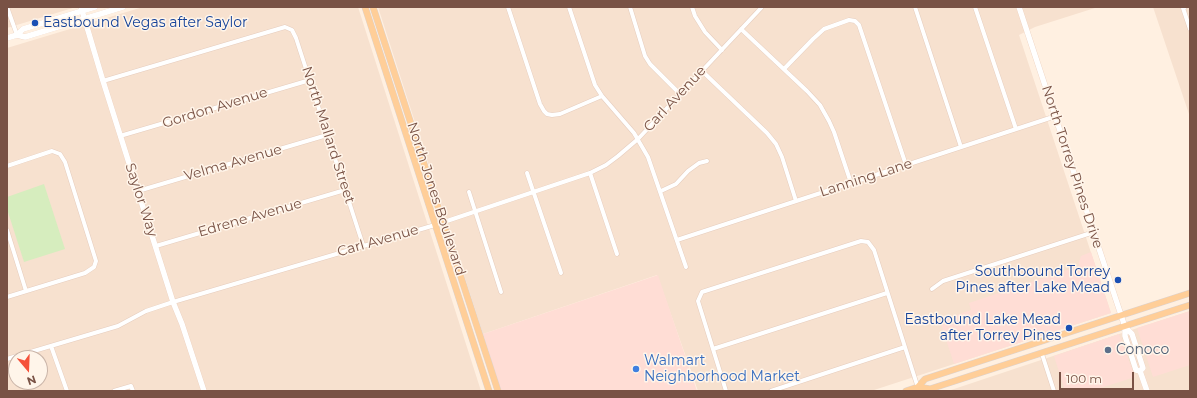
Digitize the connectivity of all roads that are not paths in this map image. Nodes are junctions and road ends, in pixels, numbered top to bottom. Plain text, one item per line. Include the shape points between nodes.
1 (7, 7) edge
2 (95, 7) edge
3 (123, 7) edge
4 (365, 7) edge
5 (373, 7) edge
6 (508, 7) edge
7 (569, 7) edge
8 (630, 7) edge
9 (692, 7) edge
10 (762, 7) edge
11 (915, 7) edge
12 (975, 7) edge
13 (1019, 7) edge
14 (1184, 7) edge
15 (82, 9) edge
16 (85, 18) junction
17 (741, 29) junction
18 (1190, 29) edge
19 (17, 35) junction
20 (7, 38) edge
21 (722, 50) junction
22 (784, 69) junction
23 (702, 71) junction
24 (310, 80) junction
25 (397, 80) junction
26 (103, 81) junction
27 (389, 83) junction
28 (680, 94) junction
29 (602, 96) junction
30 (1056, 116) junction
31 (1016, 129) junction
32 (328, 135) junction
33 (120, 136) junction
34 (638, 138) junction
35 (961, 147) junction
36 (707, 161) dead end
37 (906, 165) junction
38 (7, 166) edge
39 (527, 172) dead end
40 (590, 173) junction
41 (851, 183) junction
42 (345, 190) junction
43 (138, 191) junction
44 (661, 191) junction
45 (469, 192) dead end
46 (533, 192) junction
47 (796, 201) junction
48 (476, 212) junction
49 (443, 222) junction
50 (435, 225) junction
51 (7, 230) edge
52 (1094, 232) junction
53 (677, 240) junction
54 (363, 245) junction
55 (156, 246) junction
56 (617, 254) dead end
57 (686, 267) dead end
58 (560, 273) dead end
59 (932, 289) dead end
60 (26, 291) junction
61 (501, 292) dead end
62 (888, 293) junction
63 (1190, 293) edge
64 (7, 297) edge
65 (173, 302) junction
66 (1190, 306) edge
67 (1122, 316) junction
68 (1125, 327) junction
69 (472, 339) junction
70 (51, 346) junction
71 (905, 347) junction
72 (713, 349) junction
73 (1042, 354) junction
74 (991, 358) junction
75 (7, 359) edge
76 (482, 368) junction
77 (995, 369) junction
78 (492, 372) junction
79 (919, 390) edge
80 (67, 391) edge
81 (114, 391) edge
82 (133, 391) edge
83 (204, 391) edge
84 (489, 391) edge
85 (494, 391) edge
86 (498, 391) edge
87 (726, 391) edge
88 (771, 391) edge
89 (906, 391) edge
90 (1054, 391) edge
91 (1147, 391) edge

1 - 19 street
2 - 15 main road
3 - 16 main road
4 - 27 main road, North Jones Boulevard
5 - 25 main road, North Jones Boulevard
6 - 29 street via 540,104 548,114 560,114
7 - 29 street via 590,73
8 - 28 street via 650,64
9 - 21 street via 705,32
10 - 17 street, Carl Avenue
11 - 35 street
12 - 31 street
13 - 30 main road, North Torrey Pines Drive
14 - 18 street
15 - 16 main road, Saylor Way
15 - 19 main road via 23,29
16 - 19 main road via 25,37
16 - 26 main road, Saylor Way
17 - 21 street, Carl Avenue
17 - 22 street
19 - 20 main road
21 - 23 street, Carl Avenue
22 - 37 street via 824,29 850,20 855,21 859,25
22 - 41 street via 820,105 829,121
23 - 28 street, Carl Avenue
23 - 47 street via 776,144
24 - 26 street, North Mallard Street via 296,38 292,30 285,27
24 - 32 street, North Mallard Street
24 - 33 street, Gordon Avenue
25 - 27 main road
25 - 49 main road, North Jones Boulevard
26 - 33 main road, Saylor Way
27 - 50 main road, North Jones Boulevard
28 - 34 street, Carl Avenue
29 - 34 street
30 - 31 street, Lanning Lane
30 - 52 main road, North Torrey Pines Drive
31 - 35 street, Lanning Lane
32 - 42 street, North Mallard Street
32 - 43 street, Velma Avenue
33 - 43 main road, Saylor Way
34 - 40 street, Carl Avenue via 606,165
34 - 44 street
35 - 37 street, Lanning Lane
36 - 44 street via 699,163 676,184
37 - 41 street, Lanning Lane
38 - 60 street via 52,151 60,154 65,162 96,260 94,267 85,273
39 - 46 street
40 - 46 street, Carl Avenue
40 - 56 street
41 - 47 street, Lanning Lane
42 - 54 street, North Mallard Street
42 - 55 street, Edrene Avenue
43 - 55 main road, Saylor Way
44 - 53 street
45 - 48 street
46 - 48 street, Carl Avenue
46 - 58 street
47 - 53 street, Lanning Lane
48 - 49 street, Carl Avenue
48 - 61 street
49 - 50 street, Carl Avenue
49 - 78 main road, North Jones Boulevard
50 - 54 street, Carl Avenue
50 - 69 main road, North Jones Boulevard
51 - 60 street
52 - 59 street via 943,281
52 - 67 main road, North Torrey Pines Drive
53 - 57 street
54 - 65 street, Carl Avenue
55 - 65 main road, Saylor Way
60 - 64 street
62 - 71 street
62 - 72 street
62 - 72 street via 874,250 868,242 862,241 702,292 698,302
63 - 67 main road
65 - 70 street, Carl Avenue via 146,311 118,326
65 - 83 main road, Saylor Way
66 - 68 main road
67 - 68 main road, North Torrey Pines Drive
67 - 74 main road
68 - 73 main road
68 - 91 main road, North Torrey Pines Drive via 1125,336 1136,370 1140,372
69 - 76 main road, North Jones Boulevard
69 - 78 main road via 478,345 484,363
70 - 75 street, Carl Avenue
70 - 80 street
71 - 79 street
71 - 88 street
72 - 87 street
73 - 77 main road
73 - 90 street
74 - 77 main road
74 - 79 main road via 925,379
76 - 84 main road, North Jones Boulevard
76 - 85 main road via 487,371
77 - 79 main road
78 - 86 main road, North Jones Boulevard
79 - 89 main road
81 - 82 street via 131,386

